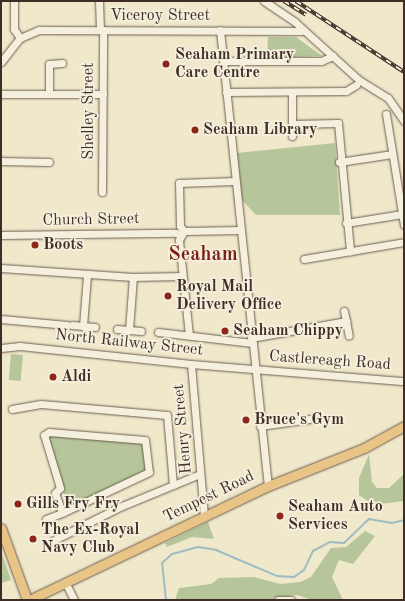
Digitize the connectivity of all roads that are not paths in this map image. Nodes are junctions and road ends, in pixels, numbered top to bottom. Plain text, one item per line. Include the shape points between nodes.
1 (14, 1) edge
2 (99, 1) edge
3 (264, 1) edge
4 (101, 30) junction
5 (220, 30) junction
6 (301, 31) junction
7 (20, 38) junction
8 (332, 56) junction
9 (223, 61) junction
10 (1, 62) edge
11 (62, 64) dead end
12 (356, 85) dead end
13 (226, 92) junction
14 (292, 92) junction
15 (1, 94) edge
16 (48, 94) junction
17 (103, 94) junction
18 (386, 114) dead end
19 (404, 121) edge
20 (292, 124) junction
21 (292, 136) dead end
22 (392, 154) junction
23 (1, 161) edge
24 (49, 162) dead end
25 (340, 162) junction
26 (235, 181) junction
27 (102, 192) dead end
28 (402, 214) junction
29 (346, 223) junction
30 (404, 225) edge
31 (240, 230) junction
32 (182, 233) junction
33 (1, 235) edge
34 (404, 242) edge
35 (350, 251) junction
36 (304, 259) dead end
37 (1, 268) edge
38 (87, 275) junction
39 (182, 276) junction
40 (133, 277) junction
41 (344, 311) dead end
42 (1, 319) edge
43 (346, 321) junction
44 (83, 326) junction
45 (95, 327) dead end
46 (117, 329) dead end
47 (128, 330) junction
48 (141, 331) dead end
49 (158, 332) dead end
50 (189, 335) junction
51 (349, 336) dead end
52 (252, 344) junction
53 (1, 348) edge
54 (191, 364) junction
55 (254, 369) junction
56 (404, 381) edge
57 (12, 409) dead end
58 (310, 419) dead end
59 (260, 426) junction
60 (404, 426) edge
61 (200, 474) junction
62 (173, 485) junction
63 (268, 486) junction
64 (62, 513) junction
65 (204, 516) junction
66 (46, 519) dead end
67 (1, 528) edge
68 (54, 540) dead end
69 (65, 582) junction
70 (28, 600) edge
71 (74, 600) edge
72 (278, 600) edge
73 (291, 600) edge

1 - 7 street via 14,29
2 - 4 street, Shelley Street
3 - 6 street via 295,22
4 - 5 street, Viceroy Street
4 - 7 street, Viceroy Street via 39,30
4 - 17 street, Shelley Street
5 - 6 street, Viceroy Street
5 - 9 street
6 - 8 street
7 - 10 street
8 - 9 street via 321,60
8 - 19 street via 359,80 388,98
9 - 13 street
11 - 16 street via 48,64
12 - 14 street via 346,91
13 - 14 street
13 - 26 street
14 - 20 street
15 - 16 street
16 - 17 street
17 - 27 street, Shelley Street
18 - 22 street
20 - 21 street
20 - 25 street via 338,124
22 - 25 street
22 - 28 street
23 - 24 street
25 - 29 street
26 - 31 street
26 - 32 street via 180,183
28 - 29 street
28 - 30 street
29 - 35 street
31 - 32 street, Church Street
31 - 52 street
32 - 33 street, Church Street
32 - 39 street
34 - 35 street
35 - 36 street
37 - 38 street
38 - 40 street
38 - 44 street
39 - 40 street
39 - 50 street
40 - 47 street
41 - 43 street
42 - 44 street
43 - 51 street
43 - 52 street
44 - 45 street
46 - 47 street
47 - 48 street
49 - 50 street
50 - 52 street
52 - 55 street
53 - 54 street, North Railway Street via 26,346
54 - 55 street, North Railway Street
54 - 61 street, Henry Street
55 - 56 street, Castlereagh Road
55 - 59 street
57 - 62 street via 41,404 167,415
58 - 59 street
59 - 63 street
60 - 63 main road, Tempest Road via 364,448
61 - 62 street
61 - 65 street, Henry Street
62 - 68 street
63 - 65 main road, Tempest Road
64 - 64 street via 149,472 144,440 49,432 44,435 60,488 55,492
64 - 66 street
65 - 69 main road, Tempest Road
67 - 70 main road
69 - 70 main road, Tempest Road
69 - 71 street
72 - 73 street

